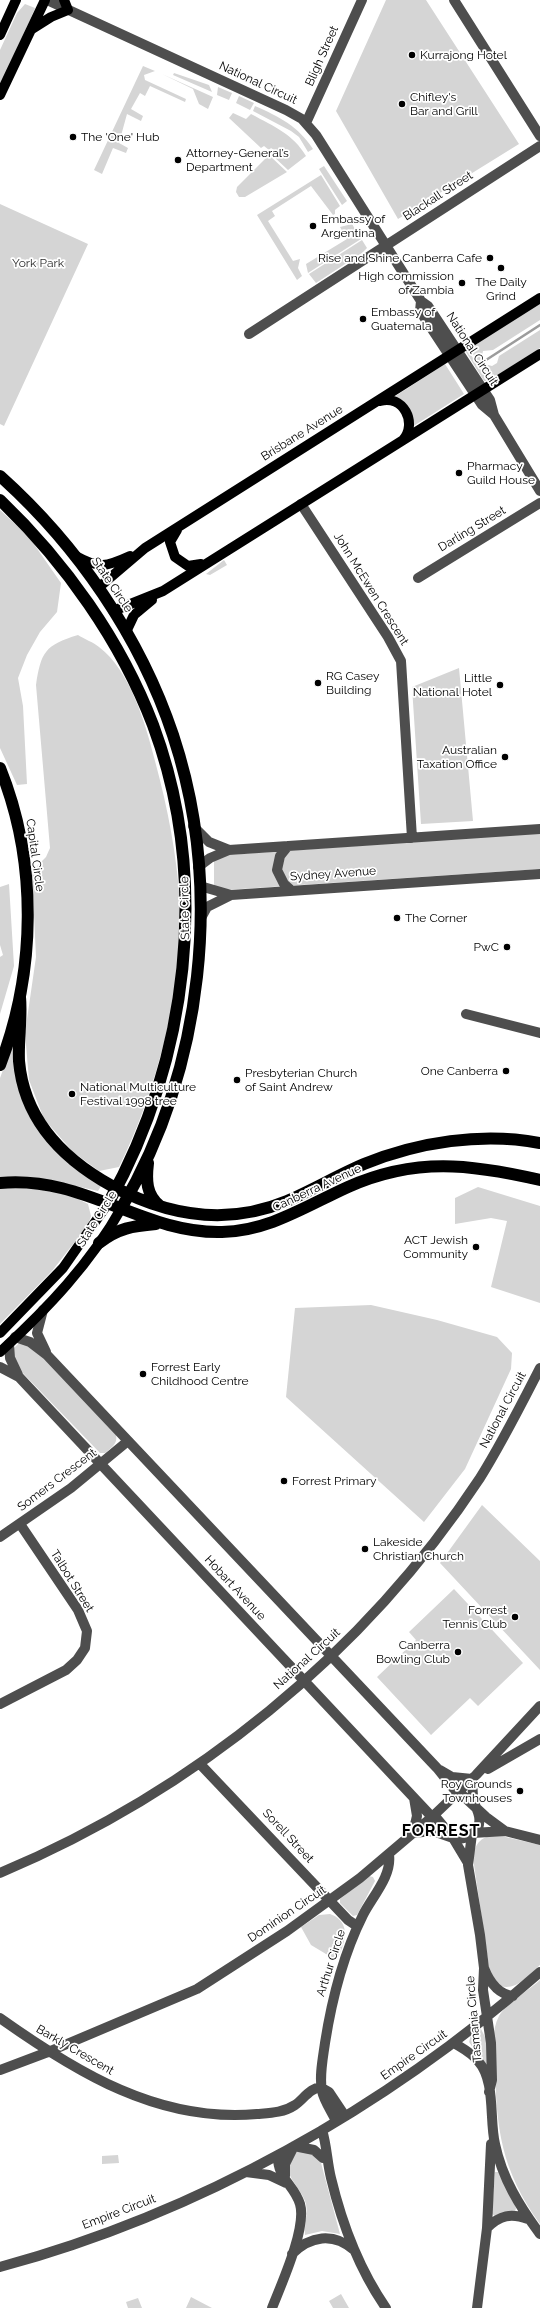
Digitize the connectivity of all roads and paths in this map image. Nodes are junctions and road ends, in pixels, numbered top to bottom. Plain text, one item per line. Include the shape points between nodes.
1 (8, 0) edge
2 (16, 0) edge
3 (46, 0) edge
4 (64, 0) edge
5 (362, 0) edge
6 (454, 0) edge
7 (68, 10) junction
8 (7, 19) junction
9 (31, 30) junction
10 (0, 35) edge
11 (0, 95) edge
12 (306, 123) junction
13 (540, 136) edge
14 (540, 146) edge
15 (386, 245) junction
16 (540, 298) edge
17 (249, 334) dead end
18 (453, 353) junction
19 (540, 354) edge
20 (479, 393) junction
21 (374, 403) junction
22 (403, 440) junction
23 (0, 476) edge
24 (540, 491) edge
25 (0, 500) edge
26 (540, 503) edge
27 (301, 504) junction
28 (179, 527) junction
29 (146, 548) junction
30 (74, 555) junction
31 (208, 562) junction
32 (418, 578) dead end
33 (98, 588) junction
34 (163, 591) junction
35 (84, 599) junction
36 (113, 611) junction
37 (97, 618) junction
38 (126, 632) junction
39 (0, 768) edge
40 (193, 826) junction
41 (540, 829) edge
42 (412, 838) junction
43 (288, 846) junction
44 (229, 850) junction
45 (198, 867) junction
46 (540, 874) edge
47 (184, 879) junction
48 (200, 886) junction
49 (292, 891) junction
50 (231, 895) junction
51 (200, 920) junction
52 (20, 997) junction
53 (466, 1014) dead end
54 (176, 1023) junction
55 (190, 1025) junction
56 (540, 1033) edge
57 (0, 1065) edge
58 (159, 1086) junction
59 (174, 1090) junction
60 (540, 1143) edge
61 (148, 1157) junction
62 (540, 1180) edge
63 (0, 1183) edge
64 (117, 1188) junction
65 (129, 1195) junction
66 (109, 1202) junction
67 (122, 1207) junction
68 (163, 1208) junction
69 (159, 1224) junction
70 (99, 1242) junction
71 (43, 1310) junction
72 (19, 1315) junction
73 (0, 1333) edge
74 (9, 1339) edge
75 (0, 1352) edge
76 (47, 1355) junction
77 (0, 1366) edge
78 (540, 1368) edge
79 (19, 1377) junction
80 (128, 1440) junction
81 (100, 1464) junction
82 (20, 1524) junction
83 (0, 1537) edge
84 (331, 1657) junction
85 (304, 1681) junction
86 (0, 1704) edge
87 (540, 1706) edge
88 (540, 1740) edge
89 (200, 1764) junction
90 (437, 1768) junction
91 (474, 1777) junction
92 (458, 1792) junction
93 (414, 1798) junction
94 (477, 1810) junction
95 (433, 1816) junction
96 (505, 1831) junction
97 (413, 1833) junction
98 (473, 1834) junction
99 (453, 1838) junction
100 (540, 1840) edge
101 (389, 1855) junction
102 (468, 1865) junction
103 (0, 1873) edge
104 (330, 1901) junction
105 (358, 1926) junction
106 (484, 1968) junction
107 (540, 1972) edge
108 (513, 1996) junction
109 (487, 2017) junction
110 (0, 2018) edge
111 (454, 2043) junction
112 (48, 2052) junction
113 (0, 2070) edge
114 (322, 2088) junction
115 (489, 2092) junction
116 (341, 2119) junction
117 (491, 2122) junction
118 (322, 2130) junction
119 (312, 2136) junction
120 (294, 2146) junction
121 (278, 2155) junction
122 (323, 2158) junction
123 (329, 2168) junction
124 (244, 2172) junction
125 (288, 2184) junction
126 (528, 2219) junction
127 (486, 2228) junction
128 (540, 2234) edge
129 (355, 2252) junction
130 (292, 2255) junction
131 (0, 2267) edge
132 (272, 2308) edge
133 (386, 2308) edge
134 (477, 2308) edge

1 - 8 main road
2 - 8 main road
3 - 7 street, National Circuit
3 - 9 main road
4 - 7 main road
5 - 12 street, Bligh Street
6 - 13 street
7 - 9 main road via 51,16
7 - 12 street, National Circuit via 286,110
8 - 10 main road
9 - 11 main road
12 - 15 street, National Circuit
14 - 15 street, Blackall Street
15 - 17 street, Blackall Street
15 - 18 street, National Circuit via 421,302 428,306
16 - 18 main road, Brisbane Avenue
18 - 20 street, National Circuit
18 - 21 main road, Brisbane Avenue
19 - 20 main road
20 - 22 main road
20 - 24 street, National Circuit via 490,400 494,415
21 - 22 main road via 390,400 404,408 410,426
21 - 28 main road, Brisbane Avenue
22 - 27 main road
23 - 30 highway, State Circle via 32,506
25 - 35 highway, State Circle via 40,542
26 - 32 street, Darling Street
27 - 31 main road
27 - 42 street, John McEwen Crescent via 388,637 400,661
28 - 29 main road, Brisbane Avenue
28 - 31 main road via 170,542 177,560 190,567
29 - 30 main road via 104,566 90,564
29 - 33 main road, Brisbane Avenue
30 - 33 highway, State Circle
31 - 34 main road
33 - 35 highway, Brisbane Avenue
33 - 36 highway, State Circle
34 - 36 main road
34 - 38 main road via 136,613
35 - 37 highway, State Circle
36 - 37 highway
36 - 38 highway, State Circle
37 - 47 highway, State Circle via 127,669 154,727 173,797
38 - 40 highway, State Circle via 150,678 170,726
39 - 52 highway, Capital Circle via 22,848 27,899 26,951
40 - 44 street via 209,842
40 - 45 highway, State Circle
41 - 42 street
42 - 43 street
43 - 44 street
43 - 49 street via 280,856 277,870 284,884
44 - 45 street via 210,858
45 - 47 highway
45 - 48 highway, State Circle
46 - 49 street, Sydney Avenue
47 - 48 highway, Sydney Avenue
47 - 54 highway, State Circle via 184,949
48 - 50 street, Sydney Avenue
48 - 51 highway, State Circle
49 - 50 street, Sydney Avenue
50 - 51 street via 207,907
51 - 55 highway, State Circle via 199,956
52 - 57 highway
52 - 64 highway, Canberra Avenue via 20,1070 36,1116 52,1140 71,1159 84,1170
53 - 56 street
54 - 55 highway
54 - 58 highway, State Circle
55 - 59 highway, State Circle
58 - 59 highway
58 - 64 highway, State Circle via 136,1148
59 - 61 highway, State Circle
60 - 68 highway, Canberra Avenue via 491,1139 417,1147 369,1162 288,1200 247,1213 210,1216
61 - 65 highway, State Circle
61 - 68 highway via 147,1186 152,1198
62 - 69 highway, Canberra Avenue via 470,1166 419,1167 366,1180 280,1221 254,1229 205,1232
63 - 66 highway, Canberra Avenue via 51,1185
64 - 65 highway, Canberra Avenue
64 - 66 highway, State Circle
65 - 67 highway, State Circle
65 - 68 highway, Canberra Avenue
66 - 67 highway, Canberra Avenue
66 - 72 main road, State Circle via 62,1268
67 - 69 highway, Canberra Avenue
67 - 70 main road, State Circle
69 - 70 highway via 127,1226
70 - 71 main road, State Circle via 81,1268
71 - 74 main road, State Circle
71 - 76 street, Hobart Avenue via 37,1333
72 - 73 main road, State Circle
72 - 74 main road, State Circle
74 - 75 main road, State Circle
74 - 76 street, Hobart Avenue via 30,1342
74 - 79 street, Hobart Avenue via 10,1358
76 - 80 street, Hobart Avenue
77 - 79 street, Hobart Avenue
78 - 84 street, National Circuit via 500,1444 454,1514 408,1575
79 - 81 street, Hobart Avenue
80 - 81 street, Somers Crescent
80 - 84 street, Hobart Avenue
81 - 82 street, Somers Crescent
81 - 85 street, Hobart Avenue
82 - 83 street, Somers Crescent
82 - 86 street, Talbot Street via 78,1610 87,1631 85,1648 66,1670
84 - 85 street, National Circuit
84 - 90 street, Hobart Avenue
85 - 89 street, National Circuit
85 - 93 street, Hobart Avenue
87 - 91 street, Dominion Circuit
88 - 91 street
89 - 103 street, National Circuit via 112,1819
89 - 104 street, Sorell Street
90 - 91 street via 452,1777
90 - 92 street, Hobart Avenue
91 - 92 street, Dominion Circuit
91 - 94 street
92 - 94 street, Hobart Avenue
92 - 95 street, Dominion Circuit
93 - 95 street, Hobart Avenue
93 - 97 street via 416,1816
94 - 96 street
94 - 98 street via 479,1822
95 - 97 street, Dominion Circuit
95 - 99 street, Hobart Avenue
96 - 98 street
96 - 100 street
97 - 99 street via 433,1831
97 - 101 street, Dominion Circuit
98 - 99 street via 464,1838
98 - 102 street, Tasmania Circle
99 - 102 street, Tasmania Circle
101 - 104 street, Dominion Circuit
101 - 105 street, Arthur Circle via 389,1868
102 - 106 street, Tasmania Circle
104 - 105 street, Sorell Street via 349,1922
104 - 112 street, Dominion Circuit via 197,1989
105 - 114 street, Arthur Circle via 344,1958 333,1995 323,2055
106 - 108 street, Tasmania Circle via 494,1986 503,1993
106 - 109 street, Tasmania Circle via 482,1985
107 - 108 street, Empire Circuit
108 - 109 street, Empire Circuit
109 - 111 street, Empire Circuit
109 - 115 street, Tasmania Circle via 492,2080
110 - 112 street, Barkly Crescent
111 - 115 street, Tasmania Circle via 482,2065
111 - 116 street, Empire Circuit
112 - 113 street, Dominion Circuit
112 - 114 street, Barkly Crescent via 110,2086 157,2104 183,2110 226,2115 276,2112 296,2104 314,2089
114 - 116 street via 329,2092
115 - 117 street, Tasmania Circle
116 - 118 street, Empire Circuit
117 - 126 street, Tasmania Circle via 505,2176
117 - 127 street via 491,2165
118 - 119 street, Empire Circuit
118 - 123 street
119 - 120 street, Empire Circuit
119 - 122 street
120 - 121 street, Empire Circuit
120 - 122 street via 314,2150
120 - 125 street via 285,2164
121 - 124 street, Empire Circuit
121 - 125 street via 279,2170
122 - 123 street
123 - 129 street via 342,2217
124 - 125 street via 269,2175
124 - 131 street, Empire Circuit via 111,2230
125 - 130 street via 297,2197 302,2212
126 - 127 street via 508,2215 498,2218
126 - 128 street, Tasmania Circle
127 - 134 street
129 - 130 street via 340,2241 325,2238 306,2243
129 - 133 street
130 - 132 street

